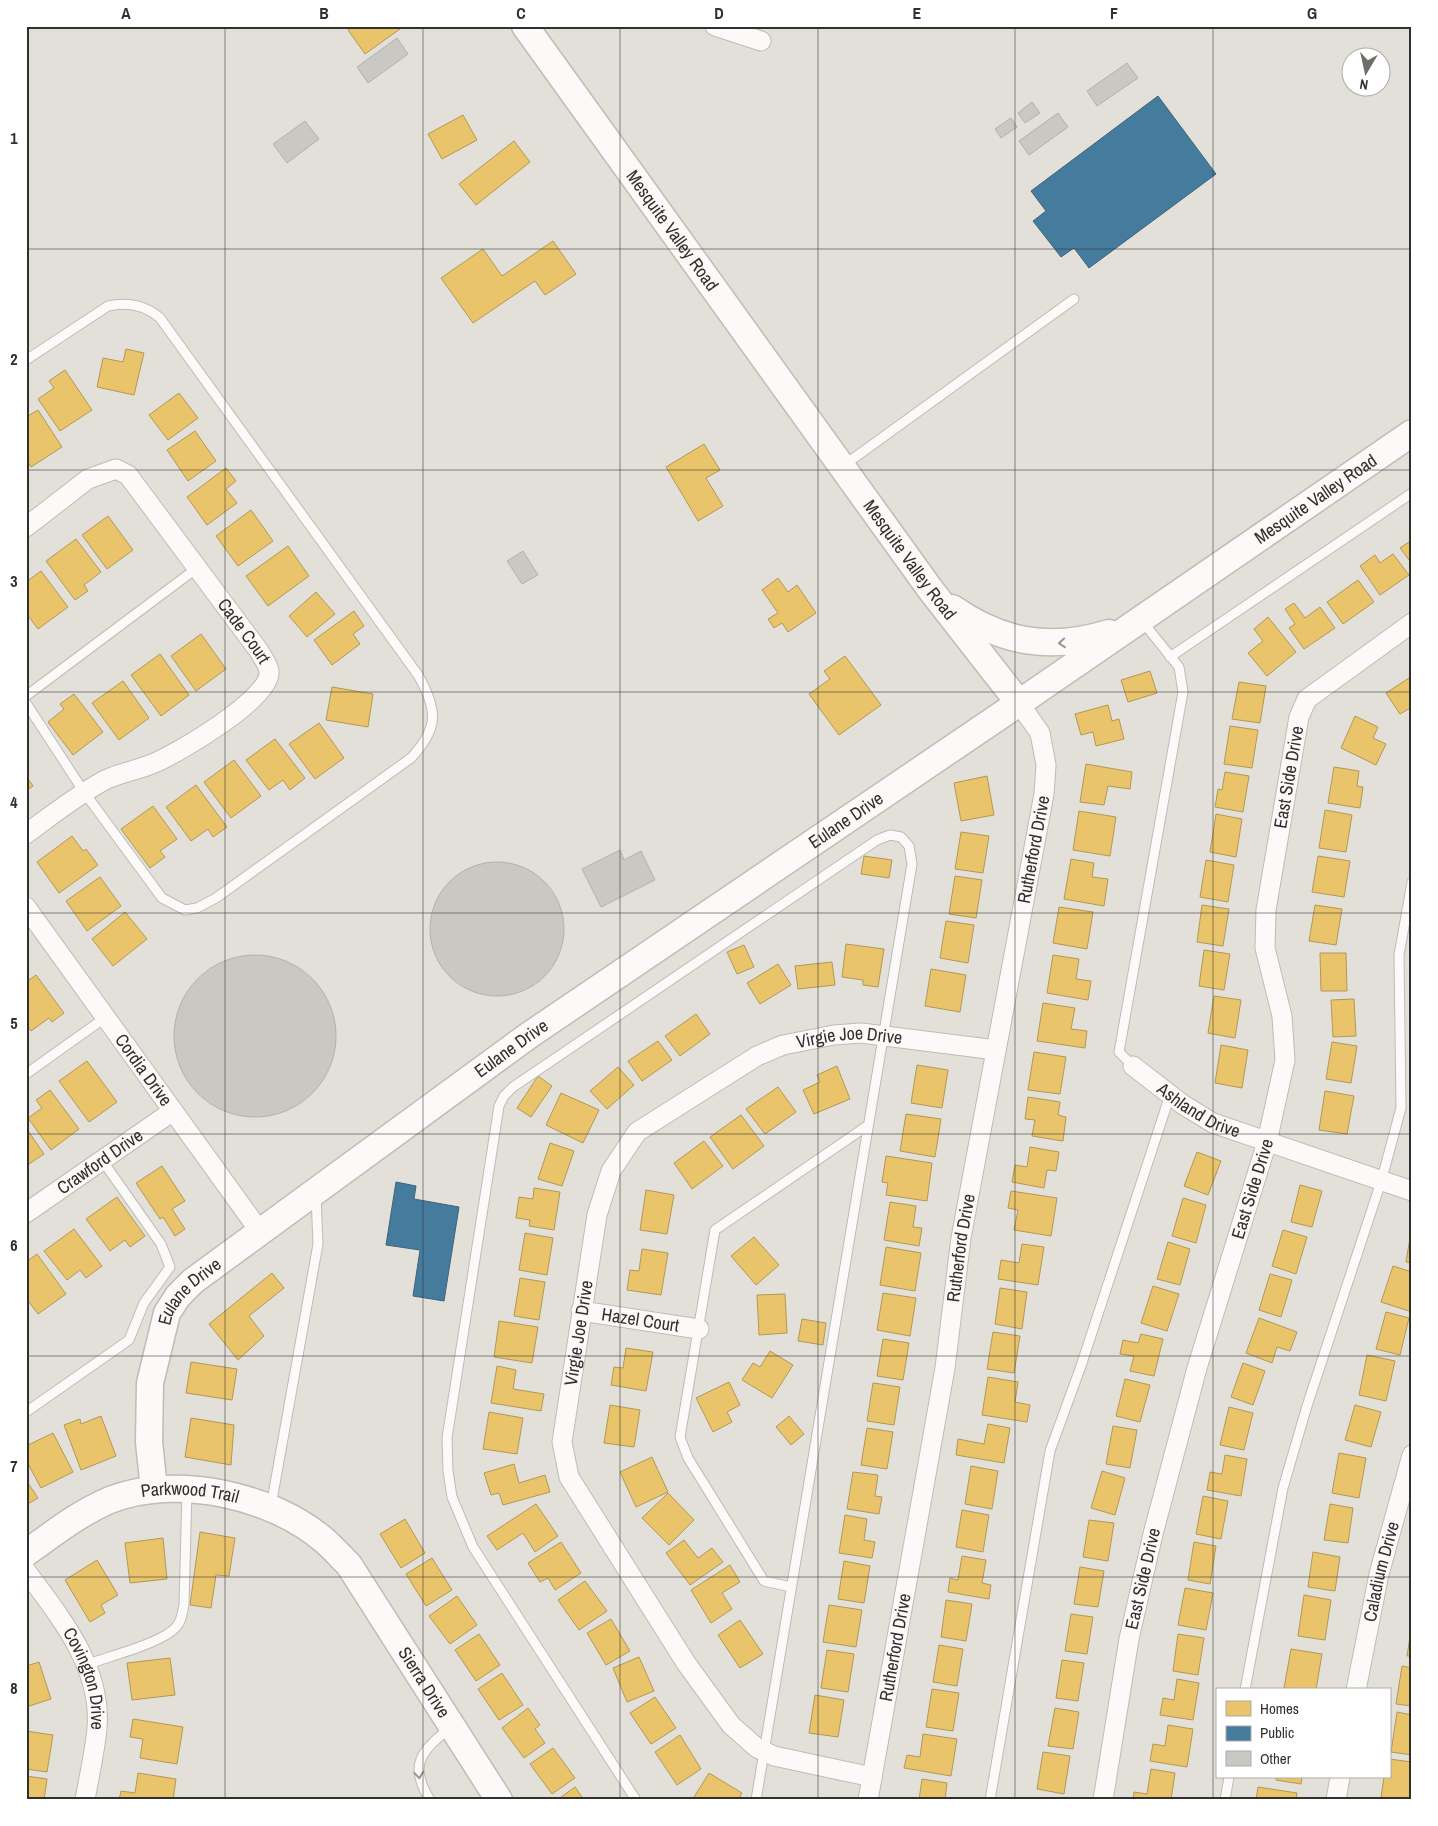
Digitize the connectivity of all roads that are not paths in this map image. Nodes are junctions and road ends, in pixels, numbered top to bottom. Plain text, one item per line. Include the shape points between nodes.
1 (525, 26) edge
2 (716, 26) edge
3 (761, 41) dead end
4 (1074, 298) dead end
5 (26, 360) edge
6 (1412, 433) edge
7 (842, 466) junction
8 (1412, 493) edge
9 (26, 527) edge
10 (197, 568) junction
11 (936, 595) junction
12 (1412, 623) edge
13 (1133, 624) junction
14 (1170, 657) junction
15 (26, 696) edge
16 (26, 703) edge
17 (1019, 703) junction
18 (84, 792) junction
19 (26, 834) edge
20 (1412, 882) edge
21 (26, 907) edge
22 (32, 926) edge
23 (106, 1017) junction
24 (882, 1036) junction
25 (996, 1050) junction
26 (1133, 1066) joint
27 (26, 1074) edge
28 (1170, 1095) junction
29 (173, 1111) junction
30 (867, 1126) junction
31 (1267, 1142) junction
32 (102, 1160) junction
33 (1381, 1182) junction
34 (1412, 1191) edge
35 (316, 1193) junction
36 (26, 1213) edge
37 (261, 1233) junction
38 (581, 1312) junction
39 (699, 1329) junction
40 (26, 1412) edge
41 (1412, 1455) edge
42 (154, 1489) junction
43 (187, 1489) junction
44 (270, 1509) junction
45 (26, 1553) edge
46 (349, 1565) joint
47 (26, 1571) edge
48 (791, 1587) junction
49 (85, 1665) junction
50 (1245, 1688) edge
51 (1356, 1688) edge
52 (452, 1726) junction
53 (765, 1751) junction
54 (872, 1777) junction
55 (1229, 1778) edge
56 (1340, 1778) edge
57 (85, 1800) edge
58 (430, 1800) edge
59 (499, 1800) edge
60 (636, 1800) edge
61 (756, 1800) edge
62 (868, 1800) edge
63 (990, 1800) edge
64 (1103, 1800) edge
65 (1225, 1800) edge
66 (1336, 1800) edge

1 - 7 street, Mesquite Valley Road
2 - 3 street
4 - 7 lane
5 - 18 lane via 108,306 119,303 142,306 160,318 418,675 433,707 428,736 411,758 216,898 197,908 186,910 162,898
6 - 13 street, Mesquite Valley Road
7 - 11 street, Mesquite Valley Road
8 - 14 lane
9 - 10 street, Cade Court via 88,479 116,469 128,475
10 - 15 lane
10 - 18 street, Cade Court via 259,651 269,672 268,681 257,696 240,710 179,751 153,764 107,779
13 -> 11 street via 1085,641 1052,644 1027,641 998,634
11 - 17 street, Mesquite Valley Road
12 - 31 street, East Side Drive via 1306,699 1300,717 1266,910 1265,948 1282,1016 1285,1060
13 - 14 lane
13 - 17 street, Mesquite Valley Road
14 - 26 lane via 1179,667 1182,692 1119,1052
16 - 18 lane
17 - 25 street, Rutherford Drive via 1040,733 1046,765 1044,794
17 - 35 street, Eulane Drive via 528,1036
18 - 19 street, Cade Court
20 - 33 lane via 1399,956 1401,1108
21 - 22 street, Cordia Drive
22 - 23 street, Cordia Drive
23 - 27 lane
23 - 29 street, Cordia Drive
24 - 25 street, Virgie Joe Drive
24 - 30 lane
24 - 38 street, Virgie Joe Drive via 861,1033 834,1035 783,1045 757,1056 637,1132 611,1171 597,1215
24 - 60 lane via 912,864 909,846 901,836 890,835 877,840 513,1086 500,1106 447,1438 452,1497 473,1548
25 - 54 street, Rutherford Drive via 961,1238 945,1368
26 - 28 street, Ashland Drive
28 - 31 street, Ashland Drive via 1213,1124
28 - 63 lane via 1050,1451
29 - 32 street, Crawford Drive
29 - 37 street, Cordia Drive
30 - 39 lane via 715,1230
30 - 48 lane
31 - 33 street, Ashland Drive
31 - 64 street, East Side Drive via 1197,1368 1153,1534 1129,1640
32 - 36 street, Crawford Drive
32 - 40 lane via 161,1244 170,1267 144,1303 129,1340
33 - 34 street, Ashland Drive
33 - 50 lane via 1282,1488
35 - 37 street, Eulane Drive
35 - 44 lane via 318,1244
37 - 42 street, Eulane Drive via 193,1282 167,1313 150,1383 148,1407
38 - 39 street, Hazel Court
38 - 53 street, Virgie Joe Drive via 562,1442 569,1477 691,1670 731,1725
39 - 48 lane via 680,1438 688,1458 764,1581
41 - 51 street, Caladium Drive via 1379,1574
42 - 43 street, Parkwood Trail
42 - 45 street, Parkwood Trail via 110,1500 78,1517
43 - 44 street, Parkwood Trail via 249,1499
43 - 49 lane via 181,1621 162,1638
44 - 46 street, Parkwood Trail via 324,1540
46 - 52 street, Sierra Drive
47 - 49 street, Covington Drive via 68,1628
48 - 53 lane
49 - 57 street, Covington Drive via 94,1692 97,1728
52 -> 58 lane via 419,1759 418,1778
52 - 59 street, Sierra Drive
53 - 54 street, Virgie Joe Drive via 774,1756
53 - 61 lane
54 - 62 street, Rutherford Drive
55 - 65 lane
56 - 66 street

